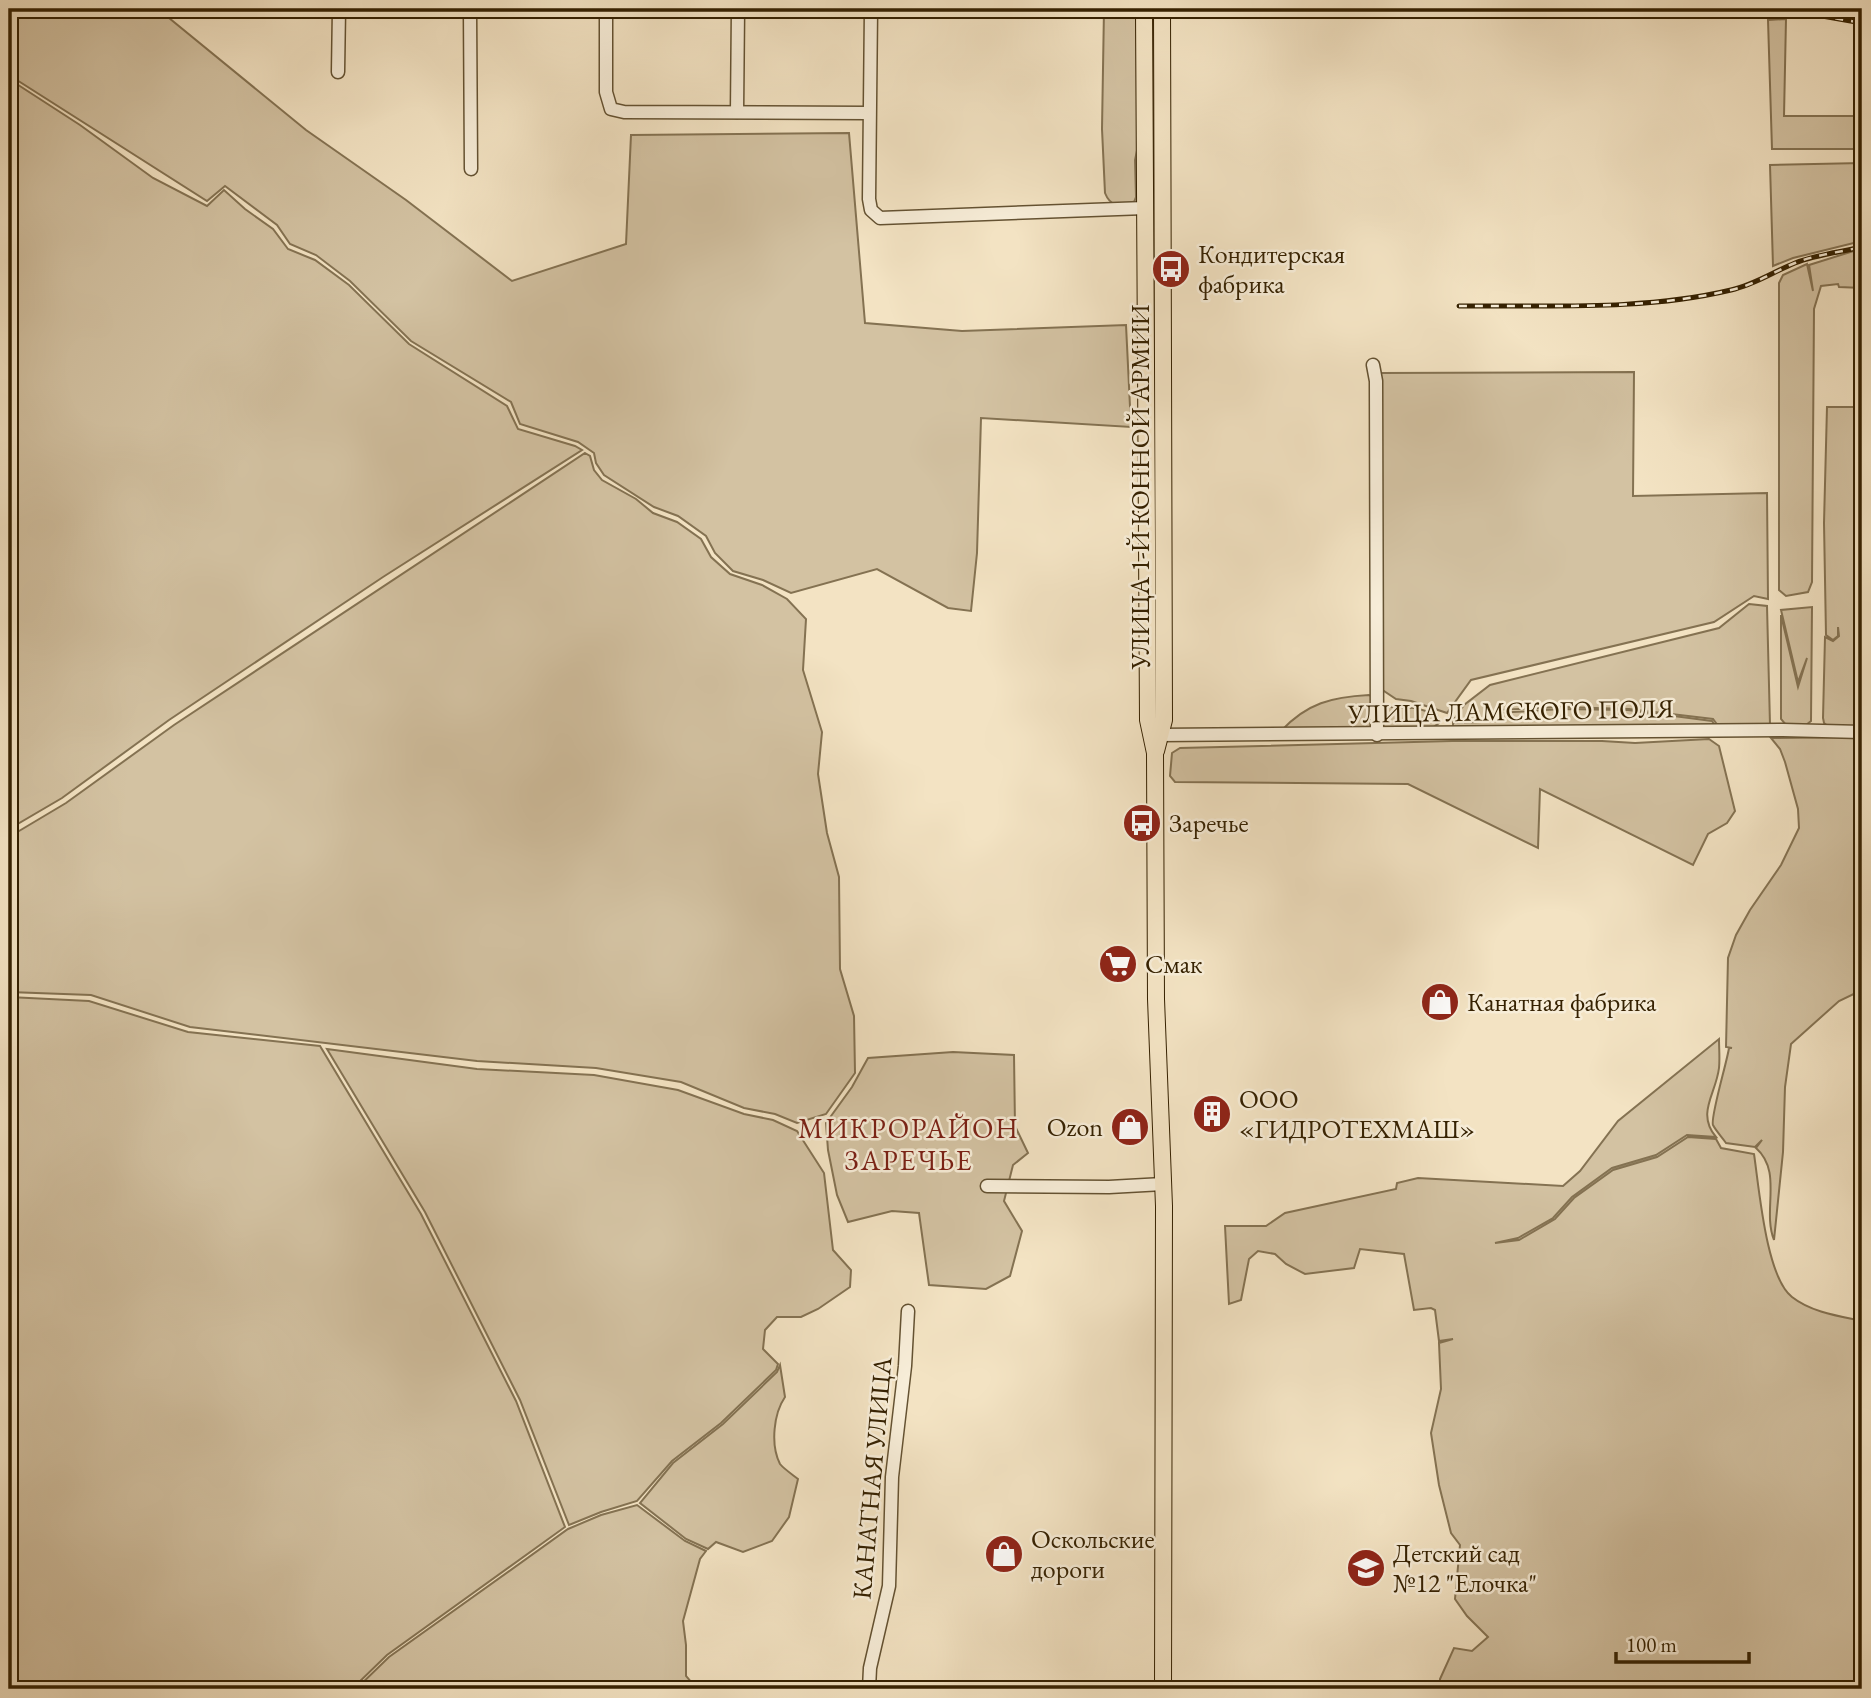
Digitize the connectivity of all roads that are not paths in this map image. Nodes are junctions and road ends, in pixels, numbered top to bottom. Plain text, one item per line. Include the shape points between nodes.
1 (339, 9) edge
2 (470, 9) edge
3 (606, 9) edge
4 (738, 9) edge
5 (871, 9) edge
6 (1144, 9) edge
7 (1162, 9) edge
8 (338, 72) dead end
9 (737, 112) junction
10 (869, 113) junction
11 (471, 169) dead end
12 (1145, 211) junction
13 (1164, 212) junction
14 (1146, 361) junction
15 (1165, 361) junction
16 (1373, 365) dead end
17 (1862, 732) edge
18 (1160, 735) junction
19 (1377, 735) junction
20 (1155, 753) junction
21 (1163, 1184) junction
22 (987, 1185) dead end
23 (908, 1311) dead end
24 (869, 1689) edge
25 (1163, 1689) edge

1 - 8 street
2 - 11 street
3 - 9 street via 606,92 611,109
4 - 9 street
5 - 10 street
6 - 12 main road, УЛИЦА 1-Й КОННОЙ АРМИИ
7 - 13 main road, УЛИЦА 1-Й КОННОЙ АРМИИ
9 - 10 street
10 - 12 street via 869,199 880,218
12 - 13 main road
12 - 14 main road, УЛИЦА 1-Й КОННОЙ АРМИИ
13 - 15 main road, УЛИЦА 1-Й КОННОЙ АРМИИ
14 - 15 main road
14 - 20 main road, УЛИЦА 1-Й КОННОЙ АРМИИ via 1148,720
15 - 18 main road, УЛИЦА 1-Й КОННОЙ АРМИИ via 1164,720
16 - 19 street
17 - 19 street, УЛИЦА ЛАМСКОГО ПОЛЯ
18 - 19 street, УЛИЦА ЛАМСКОГО ПОЛЯ
18 - 20 main road, УЛИЦА 1-Й КОННОЙ АРМИИ
20 - 21 main road, УЛИЦА 1-Й КОННОЙ АРМИИ via 1156,999
21 - 22 street
21 - 25 main road, УЛИЦА 1-Й КОННОЙ АРМИИ
23 - 24 street, КАНАТНАЯ УЛИЦА via 892,1478 889,1586

